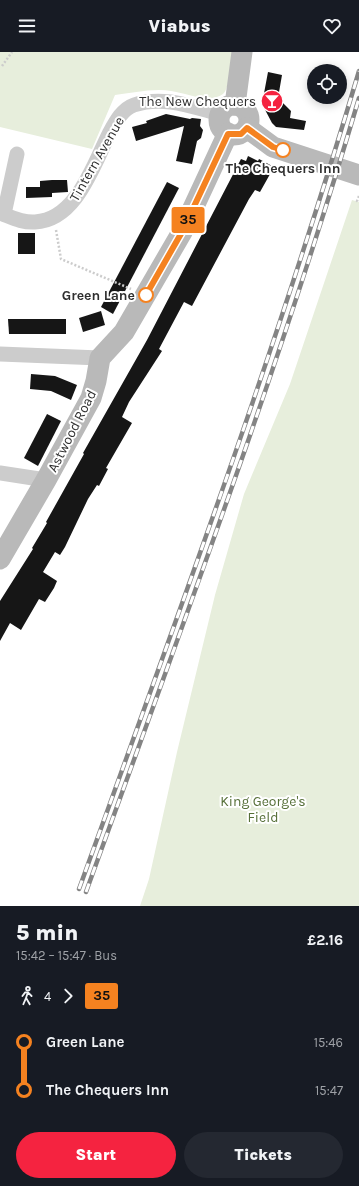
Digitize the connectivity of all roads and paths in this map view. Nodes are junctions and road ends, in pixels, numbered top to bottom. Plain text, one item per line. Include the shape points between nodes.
1 (12, 52) edge
2 (242, 52) edge
3 (2, 66) dead end
4 (228, 109) junction
5 (238, 131) junction
6 (17, 154) dead end
7 (359, 175) edge
8 (359, 196) edge
9 (359, 202) edge
10 (2, 214) edge
11 (54, 218) junction
12 (146, 295) junction
13 (0, 354) edge
14 (100, 358) junction
15 (0, 473) edge
16 (46, 480) junction
17 (0, 559) edge

1 - 3 path
2 - 4 main road
4 - 5 main road via 220,123 224,131
4 - 5 main road via 246,111 249,119
4 - 11 street, Tintern Avenue via 167,101 133,106 116,121 77,197
5 - 7 main road via 273,147
5 - 12 main road
6 - 10 street
8 - 9 path
10 - 11 street, Tintern Avenue via 18,220 35,222
11 - 12 path via 61,258
12 - 14 main road via 124,332
13 - 14 street
14 - 16 main road, Astwood Road via 91,398
15 - 16 street
16 - 17 main road, Astwood Road

